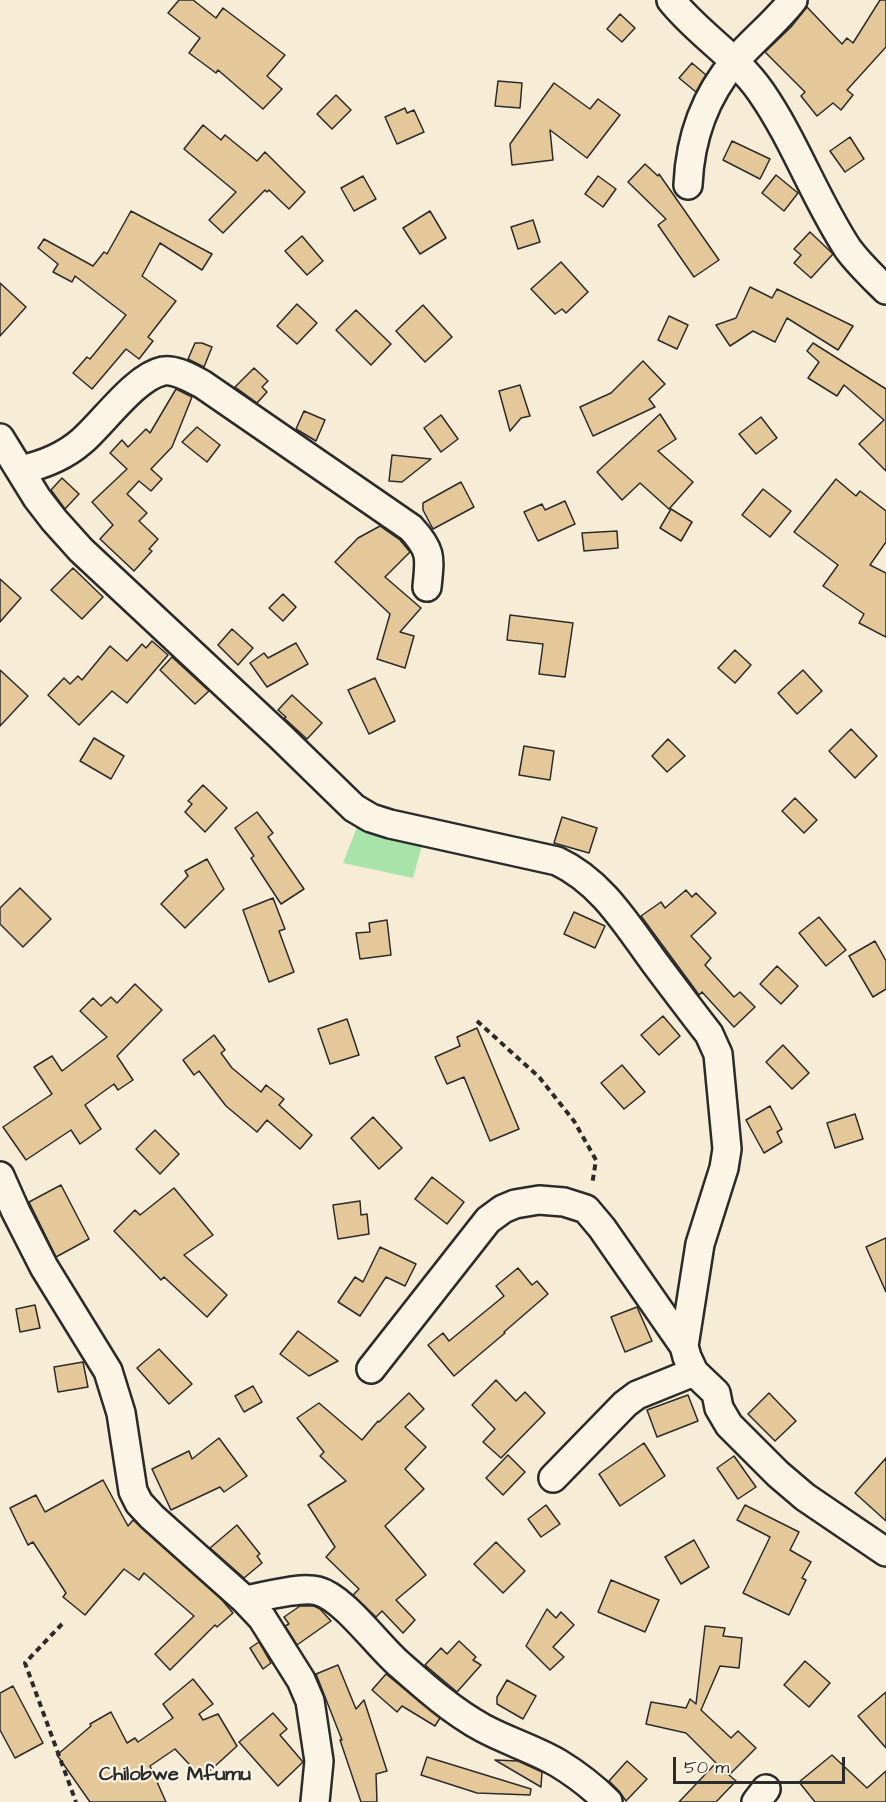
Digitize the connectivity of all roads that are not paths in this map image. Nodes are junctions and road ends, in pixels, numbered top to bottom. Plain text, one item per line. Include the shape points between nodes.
1 (671, 0) edge
2 (793, 0) edge
3 (735, 61) junction
4 (688, 185) dead end
5 (886, 290) edge
6 (0, 438) edge
7 (20, 470) junction
8 (427, 587) dead end
9 (0, 1176) edge
10 (6, 1203) edge
11 (684, 1346) junction
12 (371, 1369) dead end
13 (694, 1372) junction
14 (553, 1478) dead end
15 (886, 1552) edge
16 (245, 1600) junction
17 (315, 1802) edge
18 (608, 1802) edge

1 - 3 street
2 - 3 street
3 - 4 street via 701,117 689,160
3 - 5 street via 780,121 848,249
6 - 7 street
7 - 8 street via 56,458 81,442 151,375 165,371 181,374 202,384 411,528 426,545
7 - 11 street via 54,520 81,550 354,808 390,824 557,861 590,881 620,914 708,1034 718,1054 727,1149 700,1244
9 - 10 street
10 - 16 street via 108,1371 121,1413 133,1491 139,1503
11 - 12 street via 586,1209 539,1200 502,1209 488,1220
11 - 13 street
13 - 14 street via 637,1395 625,1404
13 - 15 street via 712,1388 729,1425 791,1487
16 - 17 street via 275,1636 310,1701 319,1761
16 - 18 street via 308,1590 333,1598 397,1663 459,1713 556,1762

